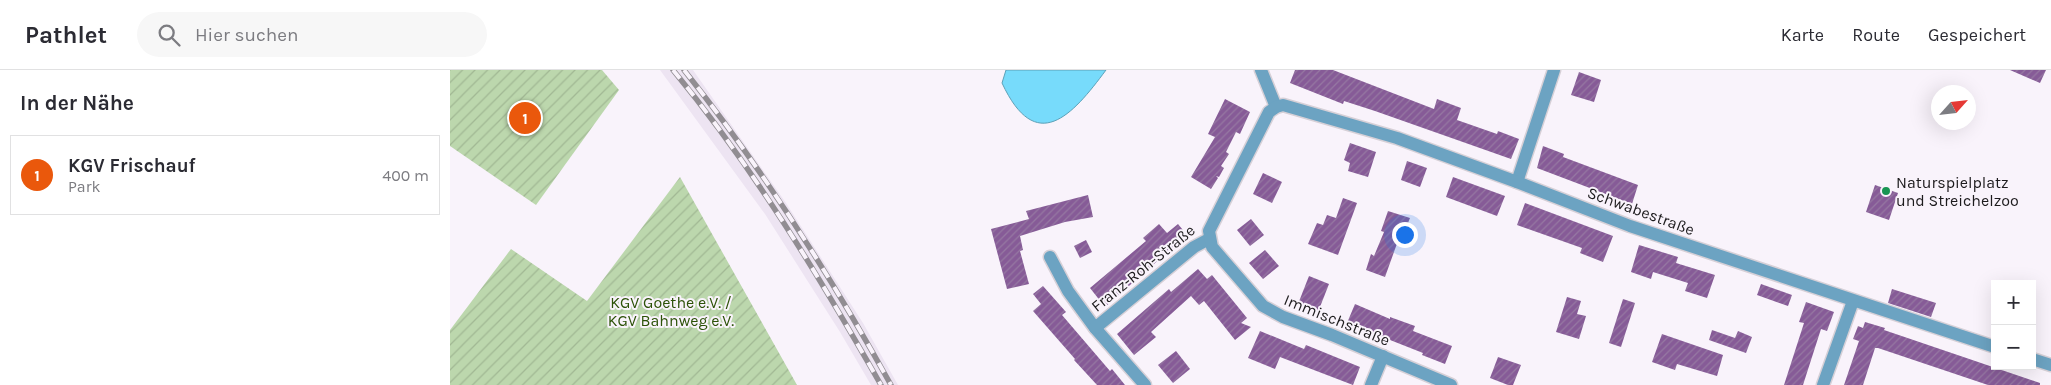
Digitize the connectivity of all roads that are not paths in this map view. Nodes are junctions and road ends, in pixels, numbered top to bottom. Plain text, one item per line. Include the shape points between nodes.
1 (1261, 70) edge
2 (1554, 70) edge
3 (1276, 107) junction
4 (1517, 182) junction
5 (1209, 239) junction
6 (1050, 256) dead end
7 (1853, 301) junction
8 (1095, 328) junction
9 (1991, 346) edge
10 (1383, 356) junction
11 (2036, 360) edge
12 (2051, 365) edge
13 (1145, 385) edge
14 (1371, 385) edge
15 (1451, 385) edge
16 (1823, 385) edge

1 - 3 street
2 - 4 street
3 - 4 street, Schwabestraße via 1283,105 1397,138
3 - 5 street, Franz-Roh-Straße via 1269,112 1209,231
4 - 7 street, Schwabestraße via 1630,226
5 - 8 street, Franz-Roh-Straße via 1194,247
5 - 10 street, Immischstraße via 1212,247 1263,306 1282,317
6 - 8 street, Franz-Roh-Straße via 1068,291
7 - 9 street, Schwabestraße
7 - 16 street
8 - 13 street
10 - 14 street
10 - 15 street, Immischstraße
11 - 12 street

